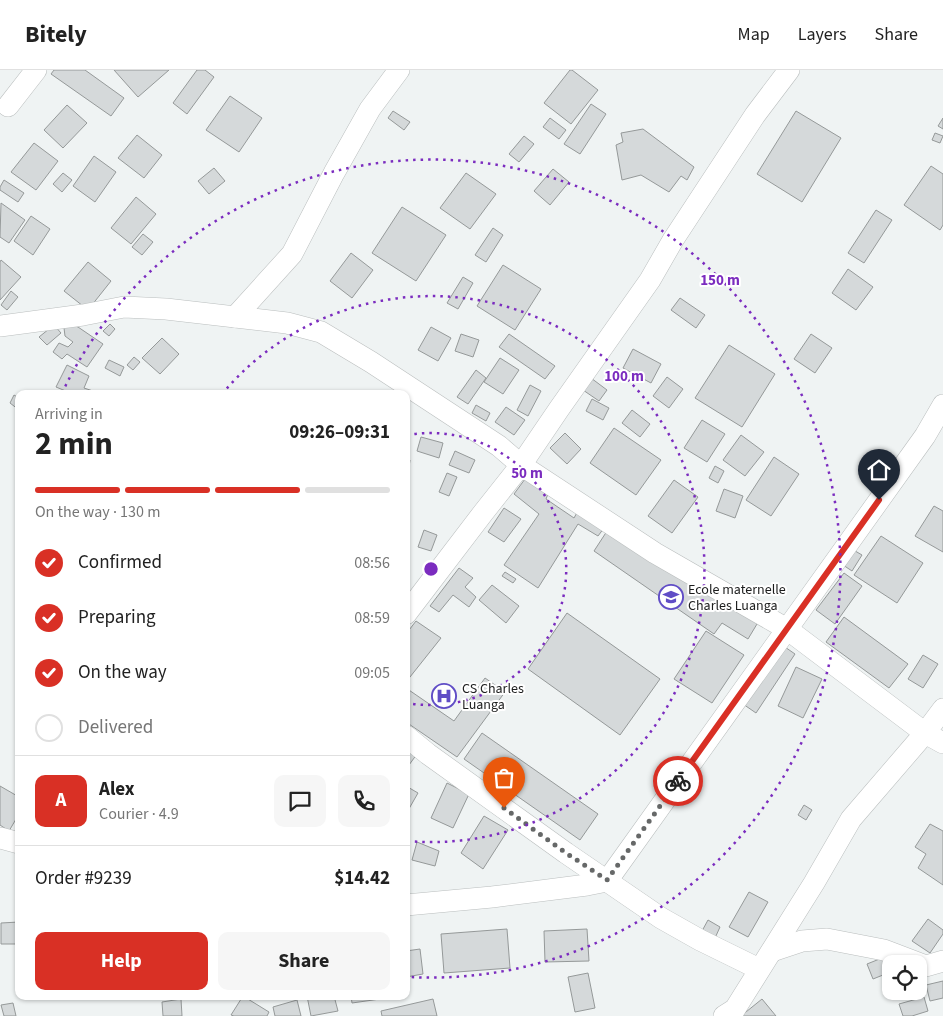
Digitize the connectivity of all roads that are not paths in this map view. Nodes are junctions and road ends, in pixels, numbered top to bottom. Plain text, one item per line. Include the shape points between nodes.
1 (36, 70) edge
2 (399, 70) edge
3 (789, 70) edge
4 (8, 106) dead end
5 (235, 316) junction
6 (0, 326) edge
7 (943, 405) edge
8 (521, 465) junction
9 (410, 609) edge
10 (787, 628) junction
11 (943, 708) edge
12 (934, 738) edge
13 (410, 739) edge
14 (0, 838) edge
15 (15, 842) edge
16 (607, 880) junction
17 (410, 905) edge
18 (772, 951) junction
19 (943, 962) edge
20 (759, 969) junction
21 (724, 1016) edge

1 - 4 street
2 - 5 street via 370,109 292,254
3 - 8 street via 672,240 650,280
5 - 6 street via 124,307
5 - 8 street via 287,323 321,332 466,423
7 - 10 street via 925,436
8 - 9 street
8 - 10 street via 655,553
10 - 12 street
10 - 16 street
11 - 12 street
12 - 18 street via 851,819
13 - 16 street
14 - 15 street
16 - 17 street via 492,897
16 - 20 street via 661,918
18 - 19 street via 802,941 827,939 884,950 926,966
18 - 20 street
20 - 21 street via 735,1009

